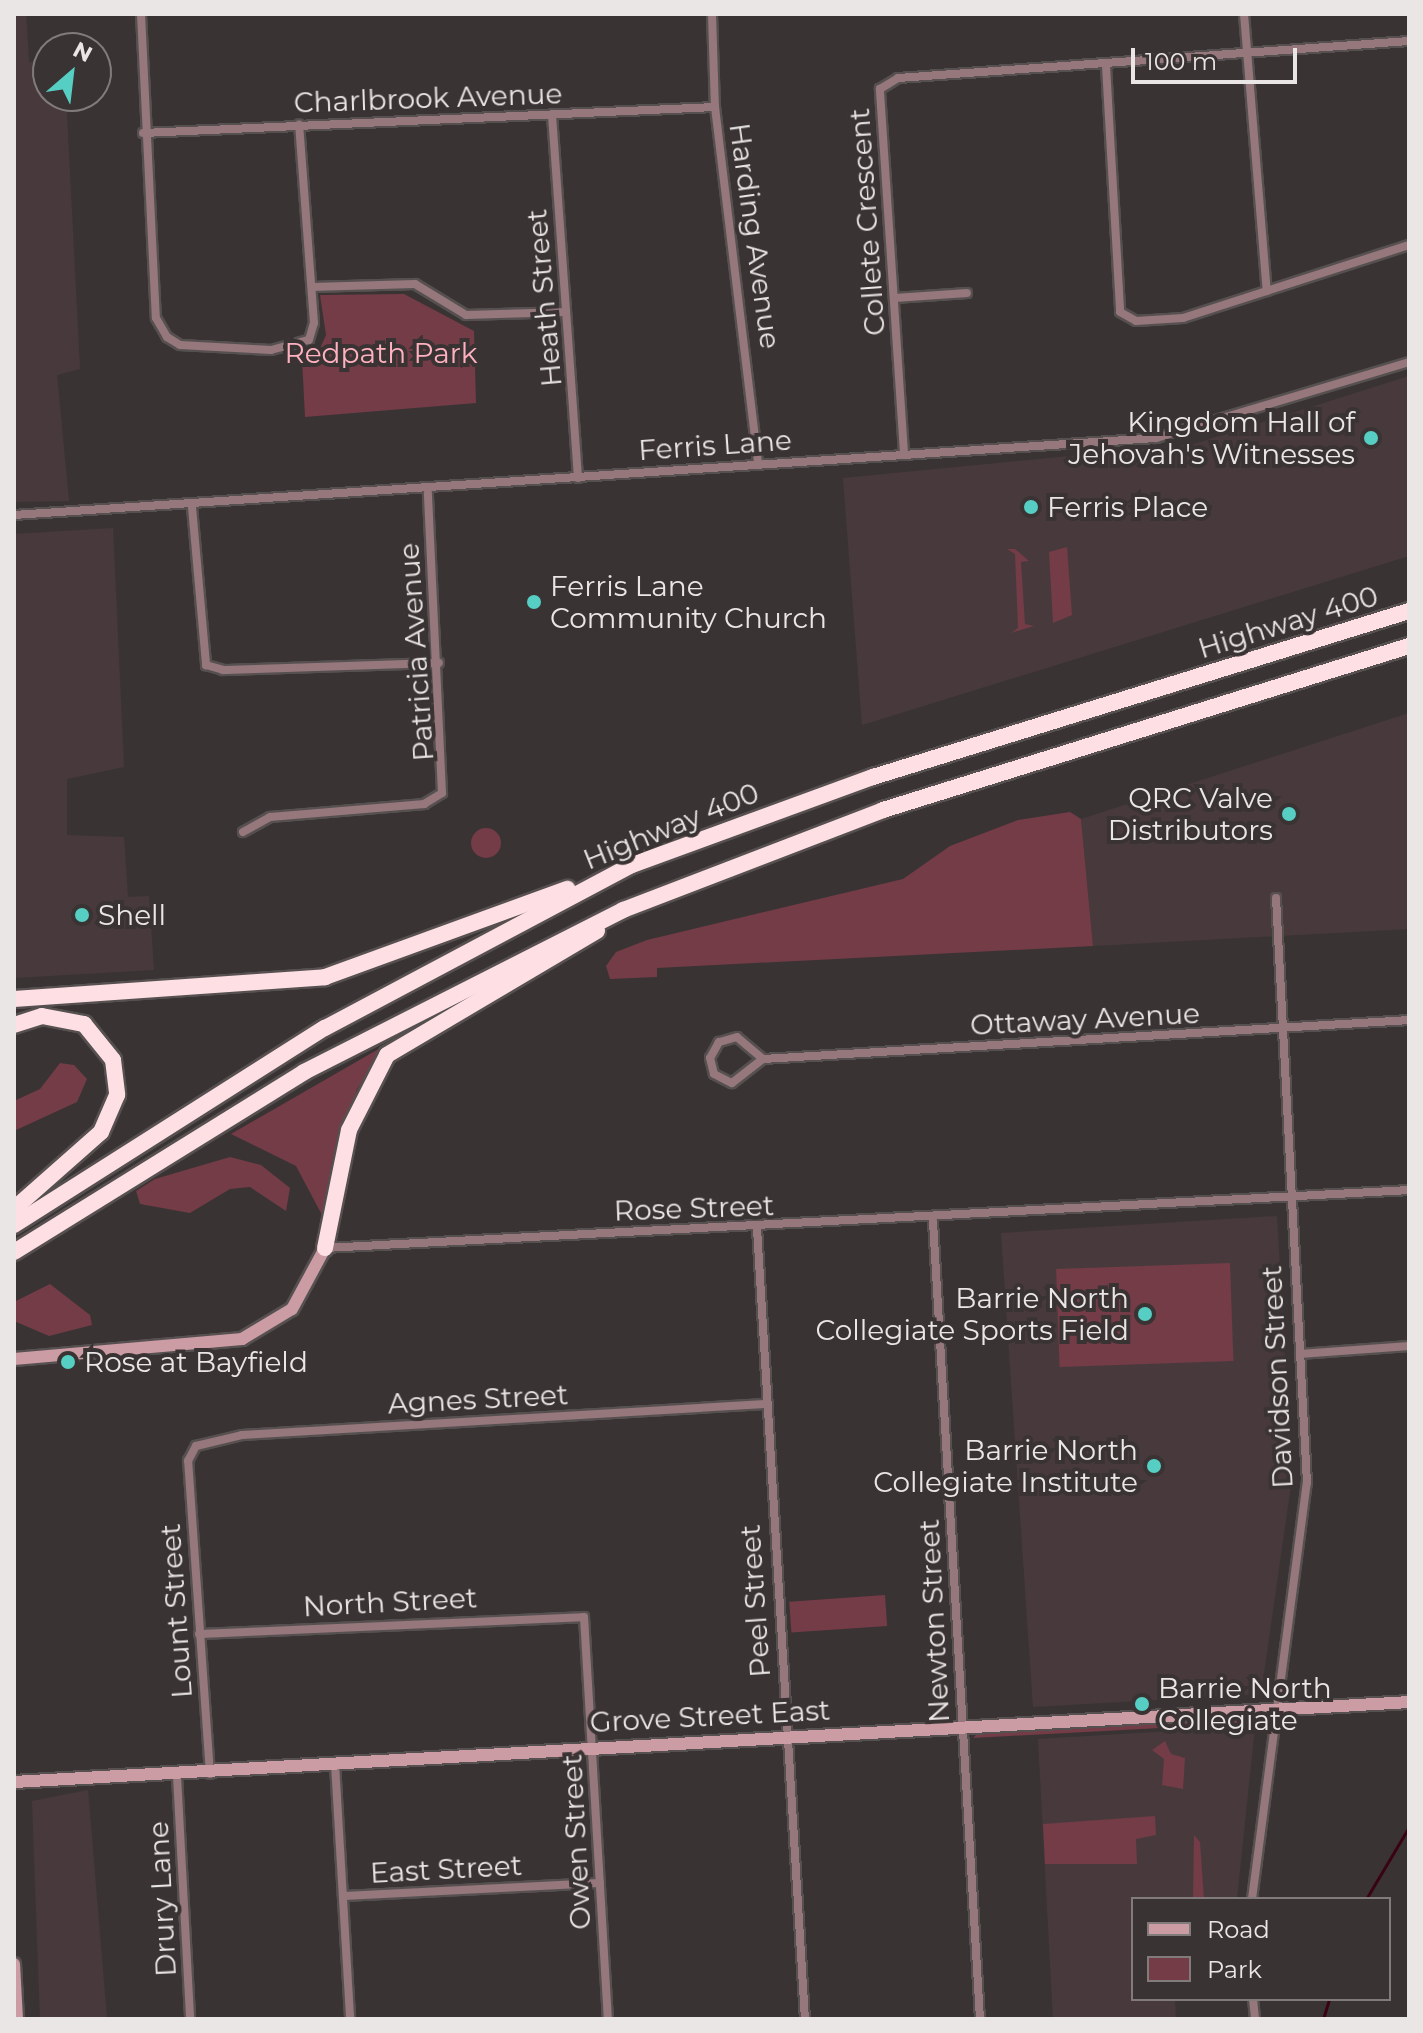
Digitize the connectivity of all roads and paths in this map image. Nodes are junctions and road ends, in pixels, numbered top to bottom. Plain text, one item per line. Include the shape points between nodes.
1 (141, 14) edge
2 (712, 14) edge
3 (1244, 14) edge
4 (1409, 41) edge
5 (1245, 54) junction
6 (1106, 66) junction
7 (715, 107) junction
8 (552, 115) junction
9 (299, 125) junction
10 (143, 133) junction
11 (1409, 245) edge
12 (312, 287) junction
13 (1267, 291) junction
14 (967, 293) dead end
15 (895, 298) junction
16 (566, 312) junction
17 (1409, 362) edge
18 (904, 453) junction
19 (758, 464) junction
20 (578, 478) junction
21 (428, 492) junction
22 (192, 507) junction
23 (14, 515) edge
24 (1409, 611) edge
25 (1409, 646) edge
26 (439, 663) junction
27 (243, 832) dead end
28 (632, 865) junction
29 (1276, 898) dead end
30 (623, 910) junction
31 (14, 999) edge
32 (1409, 1020) edge
33 (14, 1025) edge
34 (1283, 1029) junction
35 (763, 1059) junction
36 (1409, 1190) edge
37 (1291, 1199) junction
38 (14, 1209) edge
39 (933, 1221) junction
40 (14, 1225) edge
41 (757, 1228) junction
42 (325, 1248) junction
43 (14, 1252) edge
44 (1409, 1346) edge
45 (1300, 1354) junction
46 (14, 1356) edge
47 (765, 1404) junction
48 (196, 1446) joint
49 (584, 1617) joint
50 (199, 1634) junction
51 (1409, 1702) edge
52 (1272, 1710) junction
53 (962, 1729) junction
54 (787, 1736) junction
55 (594, 1745) junction
56 (335, 1764) junction
57 (210, 1775) junction
58 (177, 1776) junction
59 (14, 1782) edge
60 (600, 1883) junction
61 (343, 1896) junction
62 (1252, 1897) edge
63 (14, 1964) edge
64 (17, 2019) edge
65 (190, 2019) edge
66 (350, 2019) edge
67 (608, 2019) edge
68 (805, 2019) edge
69 (980, 2019) edge

1 - 10 street
2 - 7 street, Harding Avenue
3 - 5 street
4 - 5 street, Collete Crescent
5 - 6 street, Collete Crescent
5 - 13 street
6 - 13 street via 1120,312 1156,322
6 - 15 street, Collete Crescent via 898,78 880,89
7 - 8 street, Charlbrook Avenue
7 - 19 street, Harding Avenue
8 - 9 street, Charlbrook Avenue
8 - 16 street, Heath Street
9 - 10 street, Charlbrook Avenue
9 - 12 street
10 - 12 street via 156,318 167,337 180,345 293,348 309,340 314,323
11 - 13 street
12 - 16 street via 415,284 466,315
14 - 15 street
15 - 18 street, Collete Crescent
16 - 20 street, Heath Street
17 - 18 street, Ferris Lane via 1156,438
18 - 19 street, Ferris Lane
19 - 20 street, Ferris Lane
20 - 21 street, Ferris Lane
21 - 22 street, Ferris Lane
21 - 26 street, Patricia Avenue
22 - 23 street, Ferris Lane
22 - 26 street via 206,665
24 - 28 highway, Highway 400 via 873,777
25 - 30 highway, Highway 400 via 883,810
26 - 27 street, Patricia Avenue via 446,778 436,799 270,817
28 - 31 highway via 325,977
28 - 40 highway, Highway 400 via 325,1028
29 - 34 street, Davidson Street
30 - 42 highway via 577,946 442,1018 387,1055 349,1130
30 - 43 highway, Highway 400 via 304,1072
32 - 34 street, Ottaway Avenue
33 - 38 highway via 42,1016 84,1024 113,1060 117,1095 101,1132
34 - 35 street, Ottaway Avenue
34 - 37 street, Davidson Street
35 - 35 street via 737,1037 719,1042 710,1058 714,1074 732,1083
36 - 37 street, Rose Street
37 - 39 street, Rose Street
37 - 45 street, Davidson Street
39 - 41 street, Rose Street
39 - 53 street, Newton Street
41 - 42 street, Rose Street
41 - 47 street, Peel Street
42 - 46 street via 292,1309 262,1331 219,1345
44 - 45 street
45 - 52 street, Davidson Street via 1307,1483
47 - 48 street, Agnes Street via 242,1435
47 - 54 street, Peel Street
48 - 50 street, Lount Street via 188,1461
49 - 50 street, North Street
49 - 55 street, Owen Street
50 - 57 street, Lount Street
51 - 52 street, Grove Street East
52 - 53 street, Grove Street East
52 - 62 street, Davidson Street
53 - 54 street, Grove Street East
53 - 69 street, Newton Street
54 - 55 street, Grove Street East
54 - 68 street, Peel Street
55 - 56 street, Grove Street East
55 - 60 street, Owen Street
56 - 57 street, Grove Street East
56 - 61 street
57 - 58 street, Grove Street East
58 - 59 street, Grove Street East
58 - 65 street, Drury Lane
60 - 61 street, East Street
60 - 67 street, Owen Street
61 - 66 street
63 - 64 street

